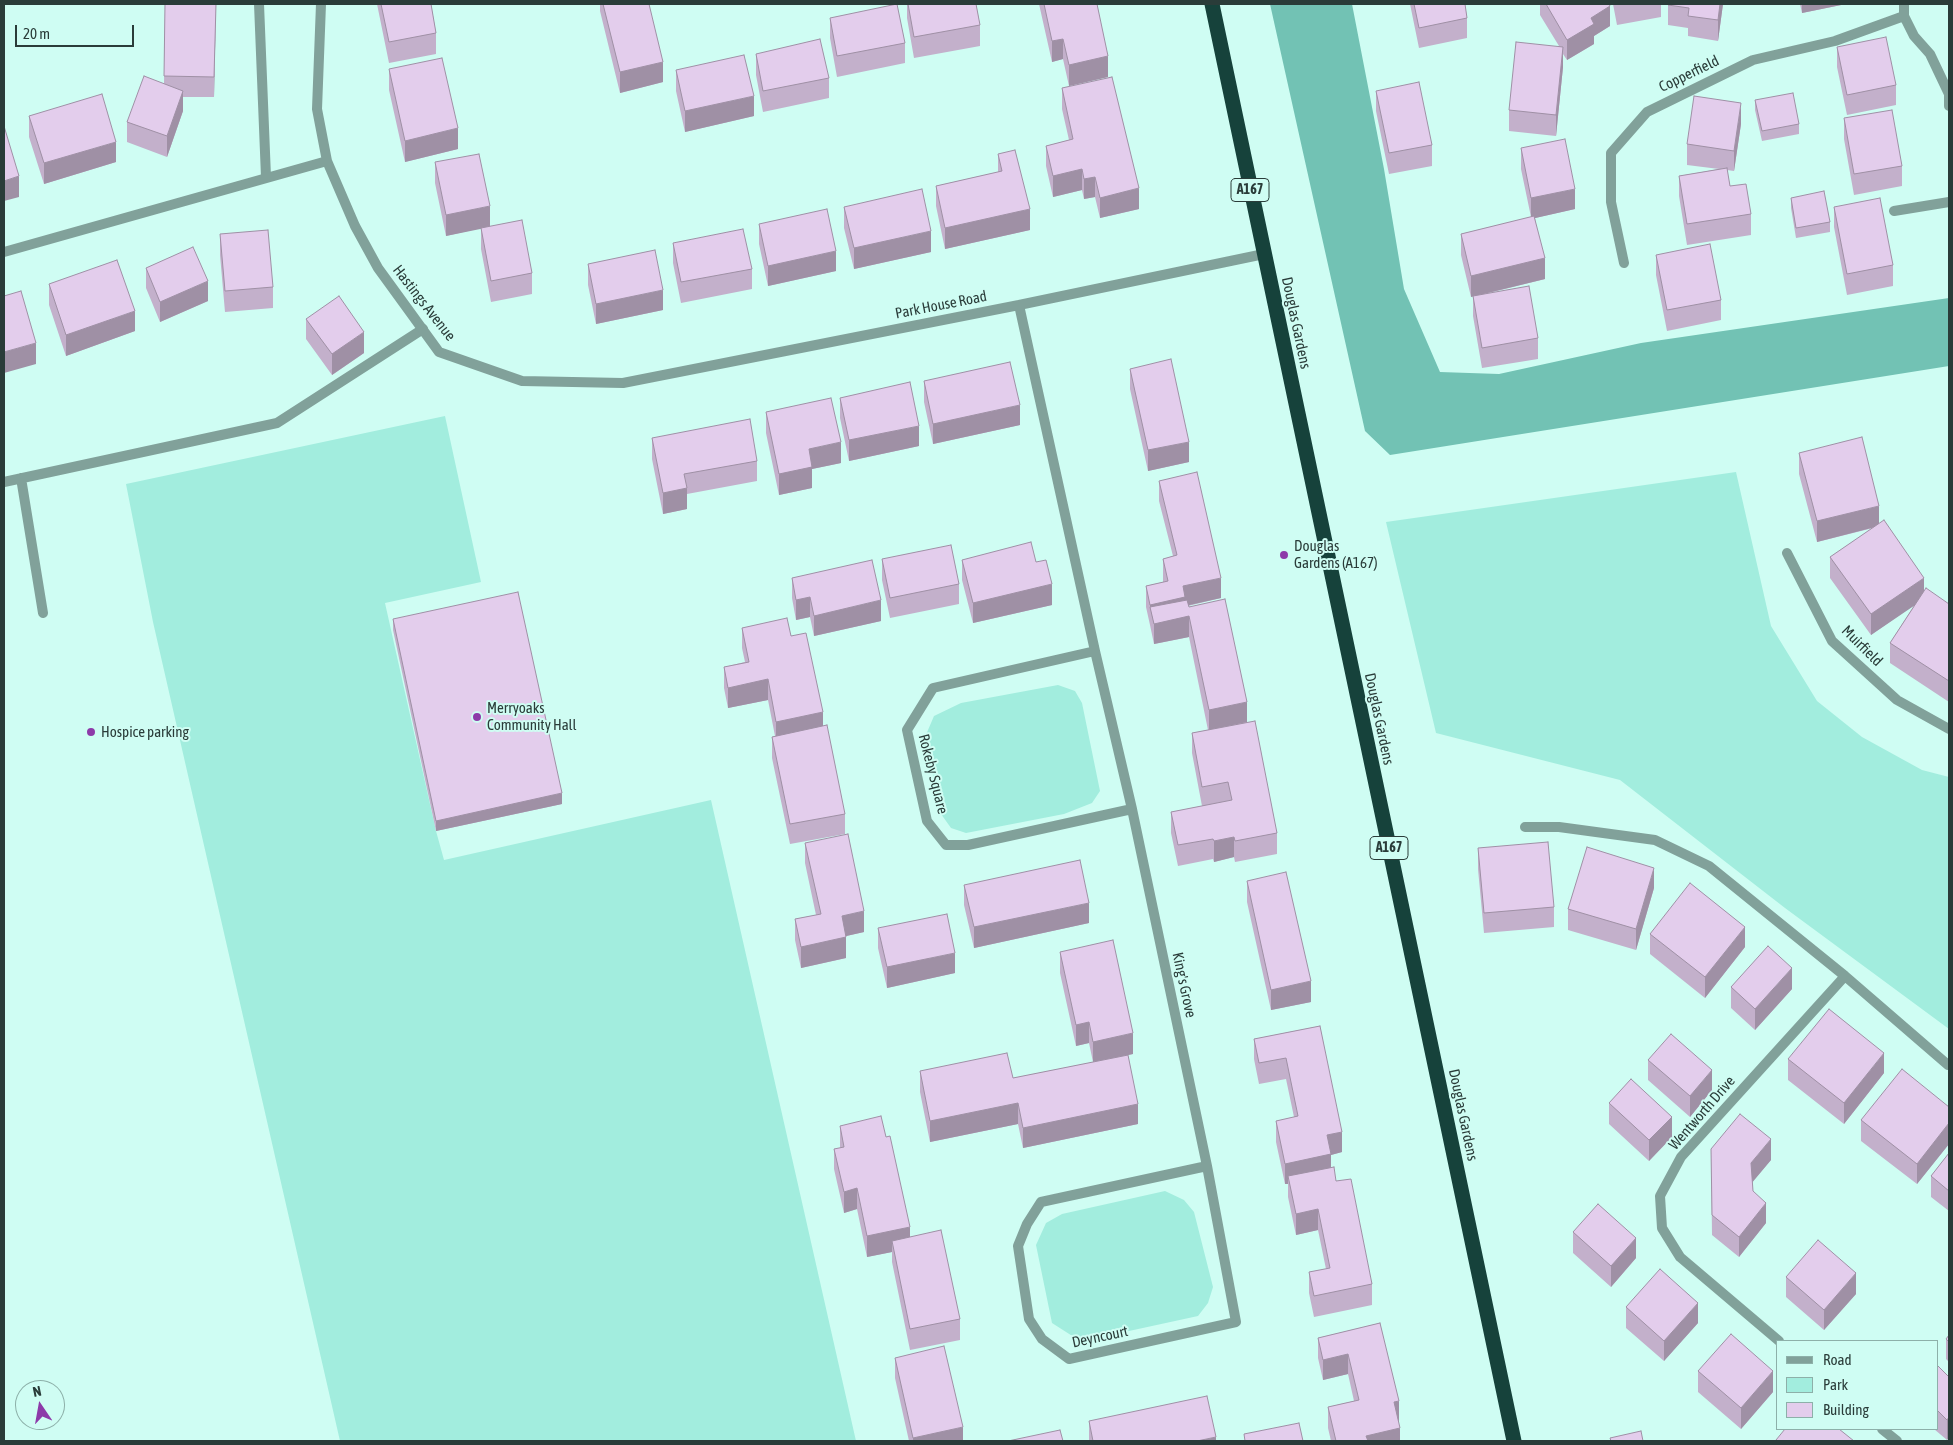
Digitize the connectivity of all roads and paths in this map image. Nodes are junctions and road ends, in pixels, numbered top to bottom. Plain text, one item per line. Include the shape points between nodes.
1 (259, 4) edge
2 (320, 4) edge
3 (1212, 4) edge
4 (1904, 4) edge
5 (1904, 16) junction
6 (1949, 106) edge
7 (327, 161) junction
8 (266, 177) junction
9 (1949, 202) edge
10 (1894, 211) dead end
11 (4, 252) edge
12 (1264, 254) junction
13 (1624, 263) dead end
14 (1019, 305) junction
15 (423, 329) junction
16 (623, 383) joint
17 (21, 478) junction
18 (4, 482) edge
19 (1787, 553) dead end
20 (43, 613) dead end
21 (1095, 651) junction
22 (1949, 729) edge
23 (1132, 809) junction
24 (1525, 826) dead end
25 (1845, 976) junction
26 (1948, 1065) dead end
27 (1207, 1166) junction
28 (1778, 1340) edge
29 (1883, 1430) edge
30 (1514, 1441) edge
31 (1897, 1441) edge

1 - 8 street
2 - 7 street, Hastings Avenue via 317,109
3 - 12 highway, Douglas Gardens / A167
4 - 5 street
5 - 6 street via 1914,36 1930,54 1949,94
5 - 13 street, Copperfield via 1835,41 1753,60 1647,112 1610,153 1611,202
7 - 8 street
7 - 15 street, Hastings Avenue via 355,226 378,268
8 - 11 street
9 - 10 street
12 - 14 street, Park House Road
12 - 30 highway, Douglas Gardens / A167
14 - 16 street, Park House Road
14 - 21 street, King's Grove
15 - 16 street, Hastings Avenue via 439,352 522,381
15 - 17 street via 277,423
17 - 18 street
17 - 20 street
19 - 22 street, Muirfield via 1832,641 1897,700
21 - 23 street, King's Grove
21 - 23 street, Rokeby Square via 933,688 907,730 927,821 946,845 968,845
23 - 27 street, King's Grove
24 - 25 street via 1568,828 1655,840 1709,866
25 - 26 street
25 - 28 street, Wentworth Drive via 1681,1157 1660,1196 1662,1228 1680,1257
27 - 27 street, Deyncourt via 1236,1322 1069,1359 1042,1339 1029,1319 1018,1246 1041,1202
29 - 31 street

